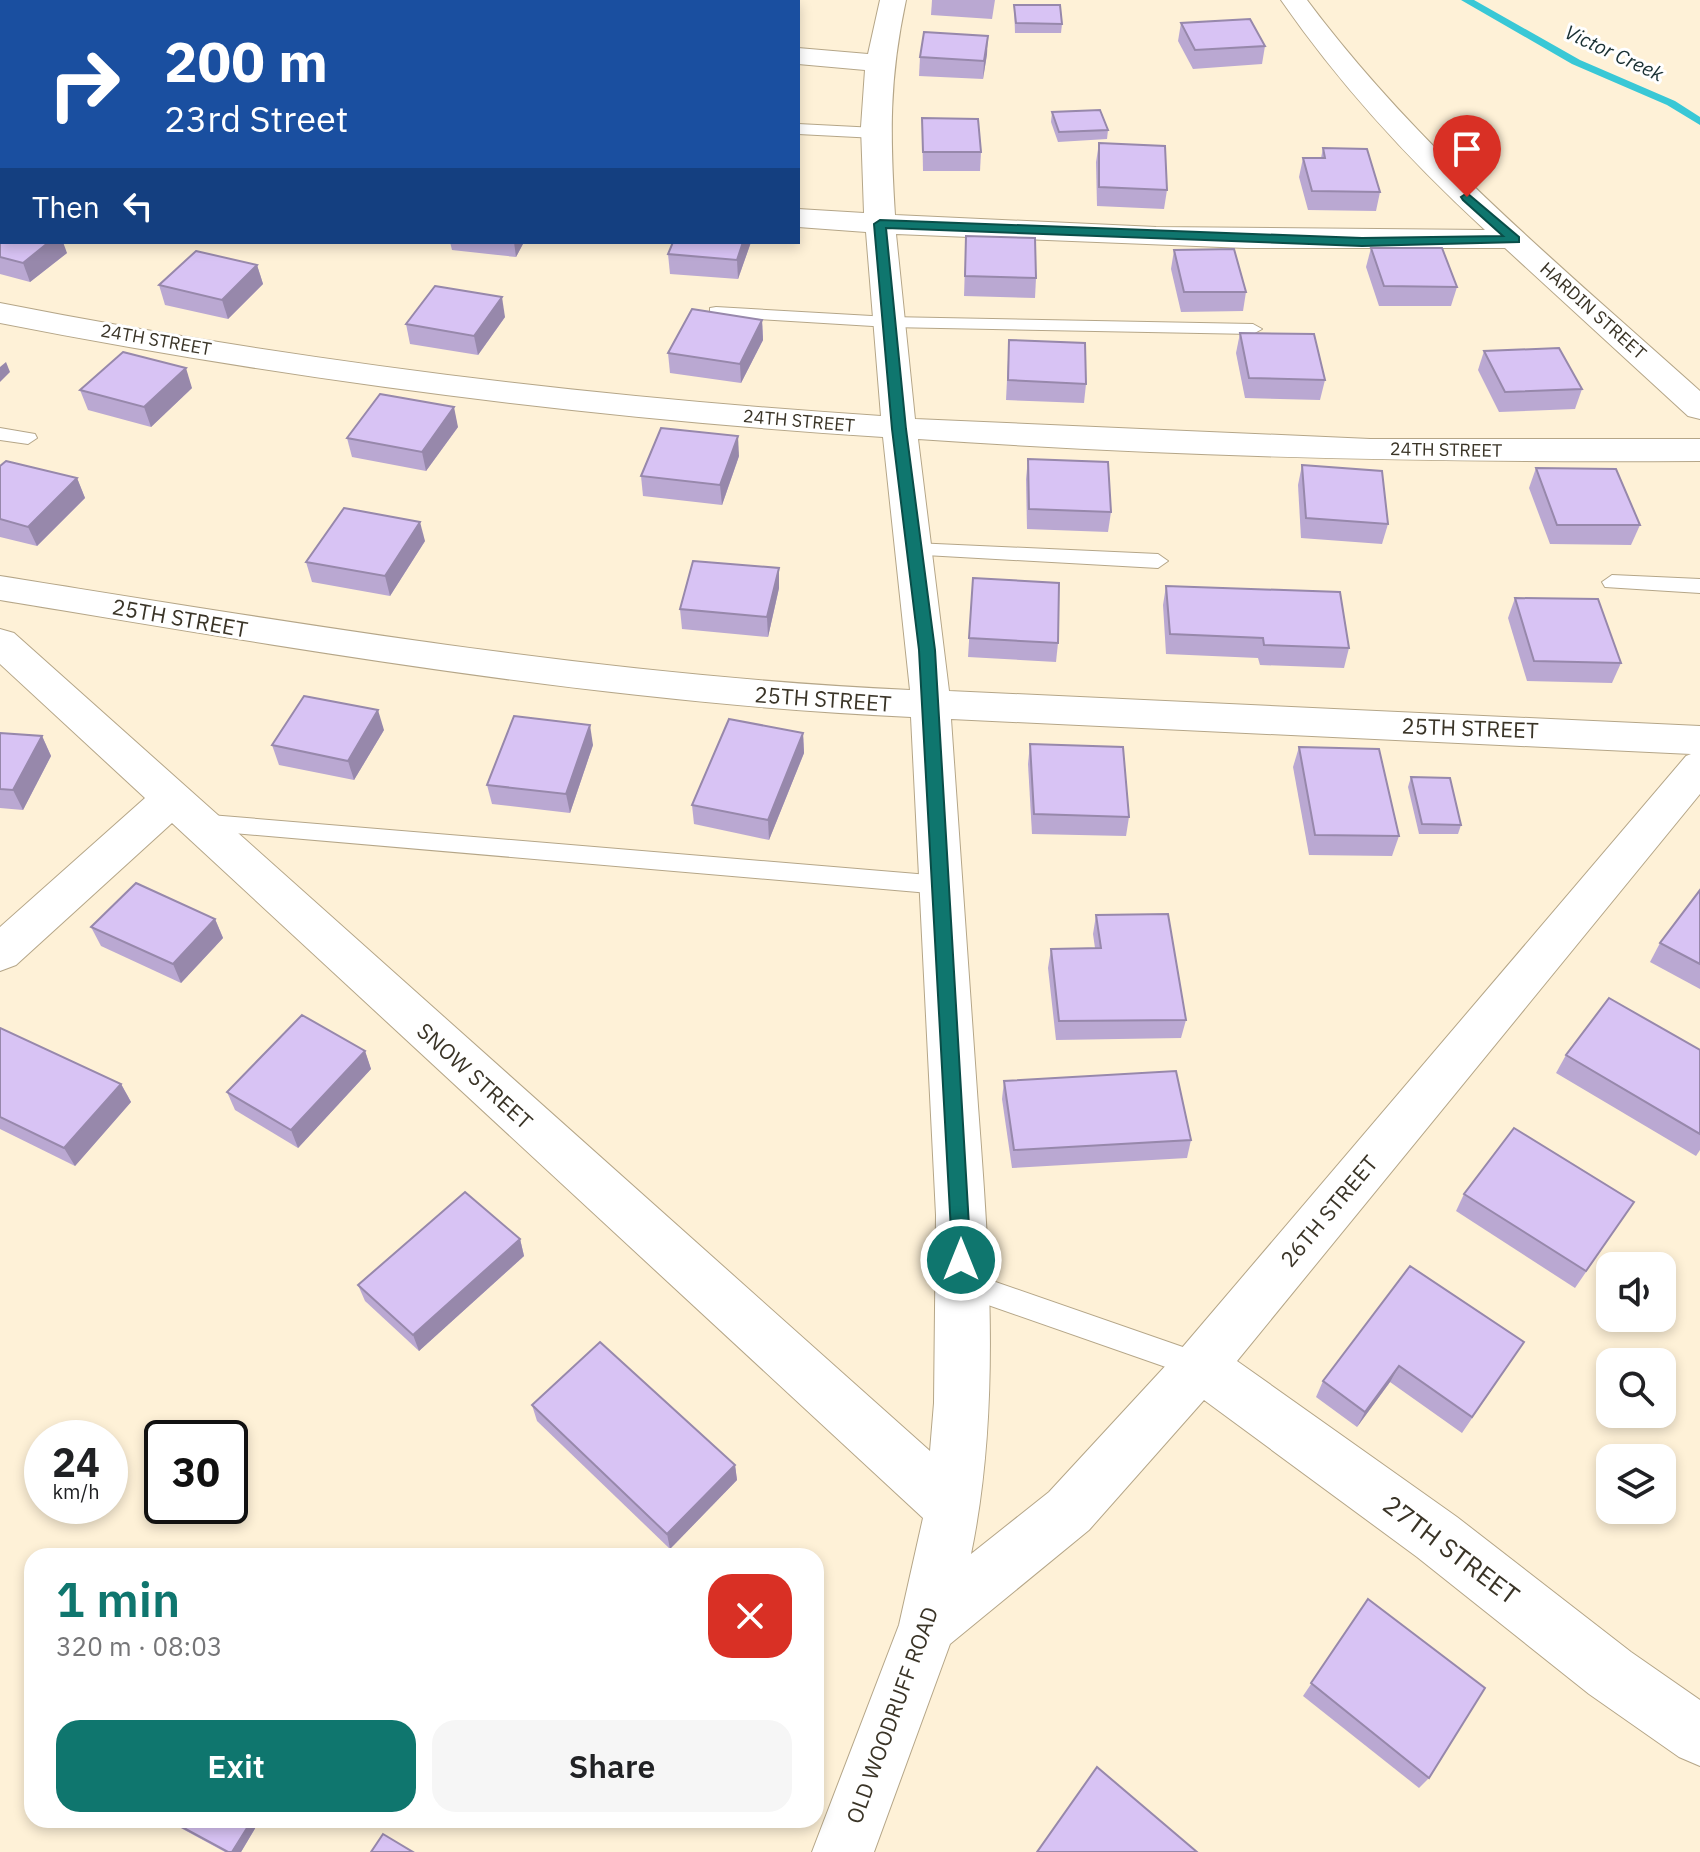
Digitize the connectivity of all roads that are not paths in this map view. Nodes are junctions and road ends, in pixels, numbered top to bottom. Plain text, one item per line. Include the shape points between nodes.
1 (893, 0) edge
2 (1294, 0) edge
3 (800, 56) edge
4 (879, 63) junction
5 (800, 129) edge
6 (876, 133) junction
7 (800, 218) edge
8 (880, 224) junction
9 (1514, 239) junction
10 (716, 312) edge
11 (0, 313) edge
12 (889, 322) junction
13 (1253, 329) dead end
14 (1700, 409) edge
15 (899, 429) junction
16 (0, 434) edge
17 (28, 438) dead end
18 (1700, 450) edge
19 (914, 549) junction
20 (1158, 561) dead end
21 (1612, 582) dead end
22 (1700, 586) edge
23 (0, 588) edge
24 (0, 642) edge
25 (931, 707) junction
26 (1700, 740) edge
27 (1700, 766) edge
28 (184, 810) junction
29 (941, 885) junction
30 (0, 953) edge
31 (961, 1283) junction
32 (1200, 1366) junction
33 (953, 1508) junction
34 (928, 1625) junction
35 (1700, 1736) edge
36 (843, 1852) edge

1 - 4 street, OLD WOODRUFF ROAD
2 - 9 street, HARDIN STREET via 1391,122
3 - 4 street
4 - 6 street, OLD WOODRUFF ROAD
5 - 6 lane
6 - 8 street, OLD WOODRUFF ROAD
7 - 8 street
8 - 9 street via 1362,242
8 - 12 street, OLD WOODRUFF ROAD
9 - 14 street, HARDIN STREET
10 - 12 lane
11 - 15 street, 24TH STREET via 244,355 491,389
12 - 13 lane
12 - 15 street, OLD WOODRUFF ROAD
15 - 18 street, 24TH STREET via 1272,447
15 - 19 street, OLD WOODRUFF ROAD
16 - 17 lane
19 - 20 lane
19 - 25 street, OLD WOODRUFF ROAD
21 - 22 lane
23 - 25 street, 25TH STREET via 510,667 793,698
24 - 28 street, SNOW STREET
25 - 26 street, 25TH STREET
25 - 29 street, OLD WOODRUFF ROAD
27 - 32 street, 26TH STREET
28 - 29 lane
28 - 30 street
28 - 33 street, SNOW STREET
29 - 31 street, OLD WOODRUFF ROAD
31 - 32 lane
31 - 33 street, OLD WOODRUFF ROAD via 961,1403
32 - 34 street, 26TH STREET via 1069,1511
32 - 35 street, 27TH STREET
33 - 34 street, OLD WOODRUFF ROAD
34 - 36 street, OLD WOODRUFF ROAD

